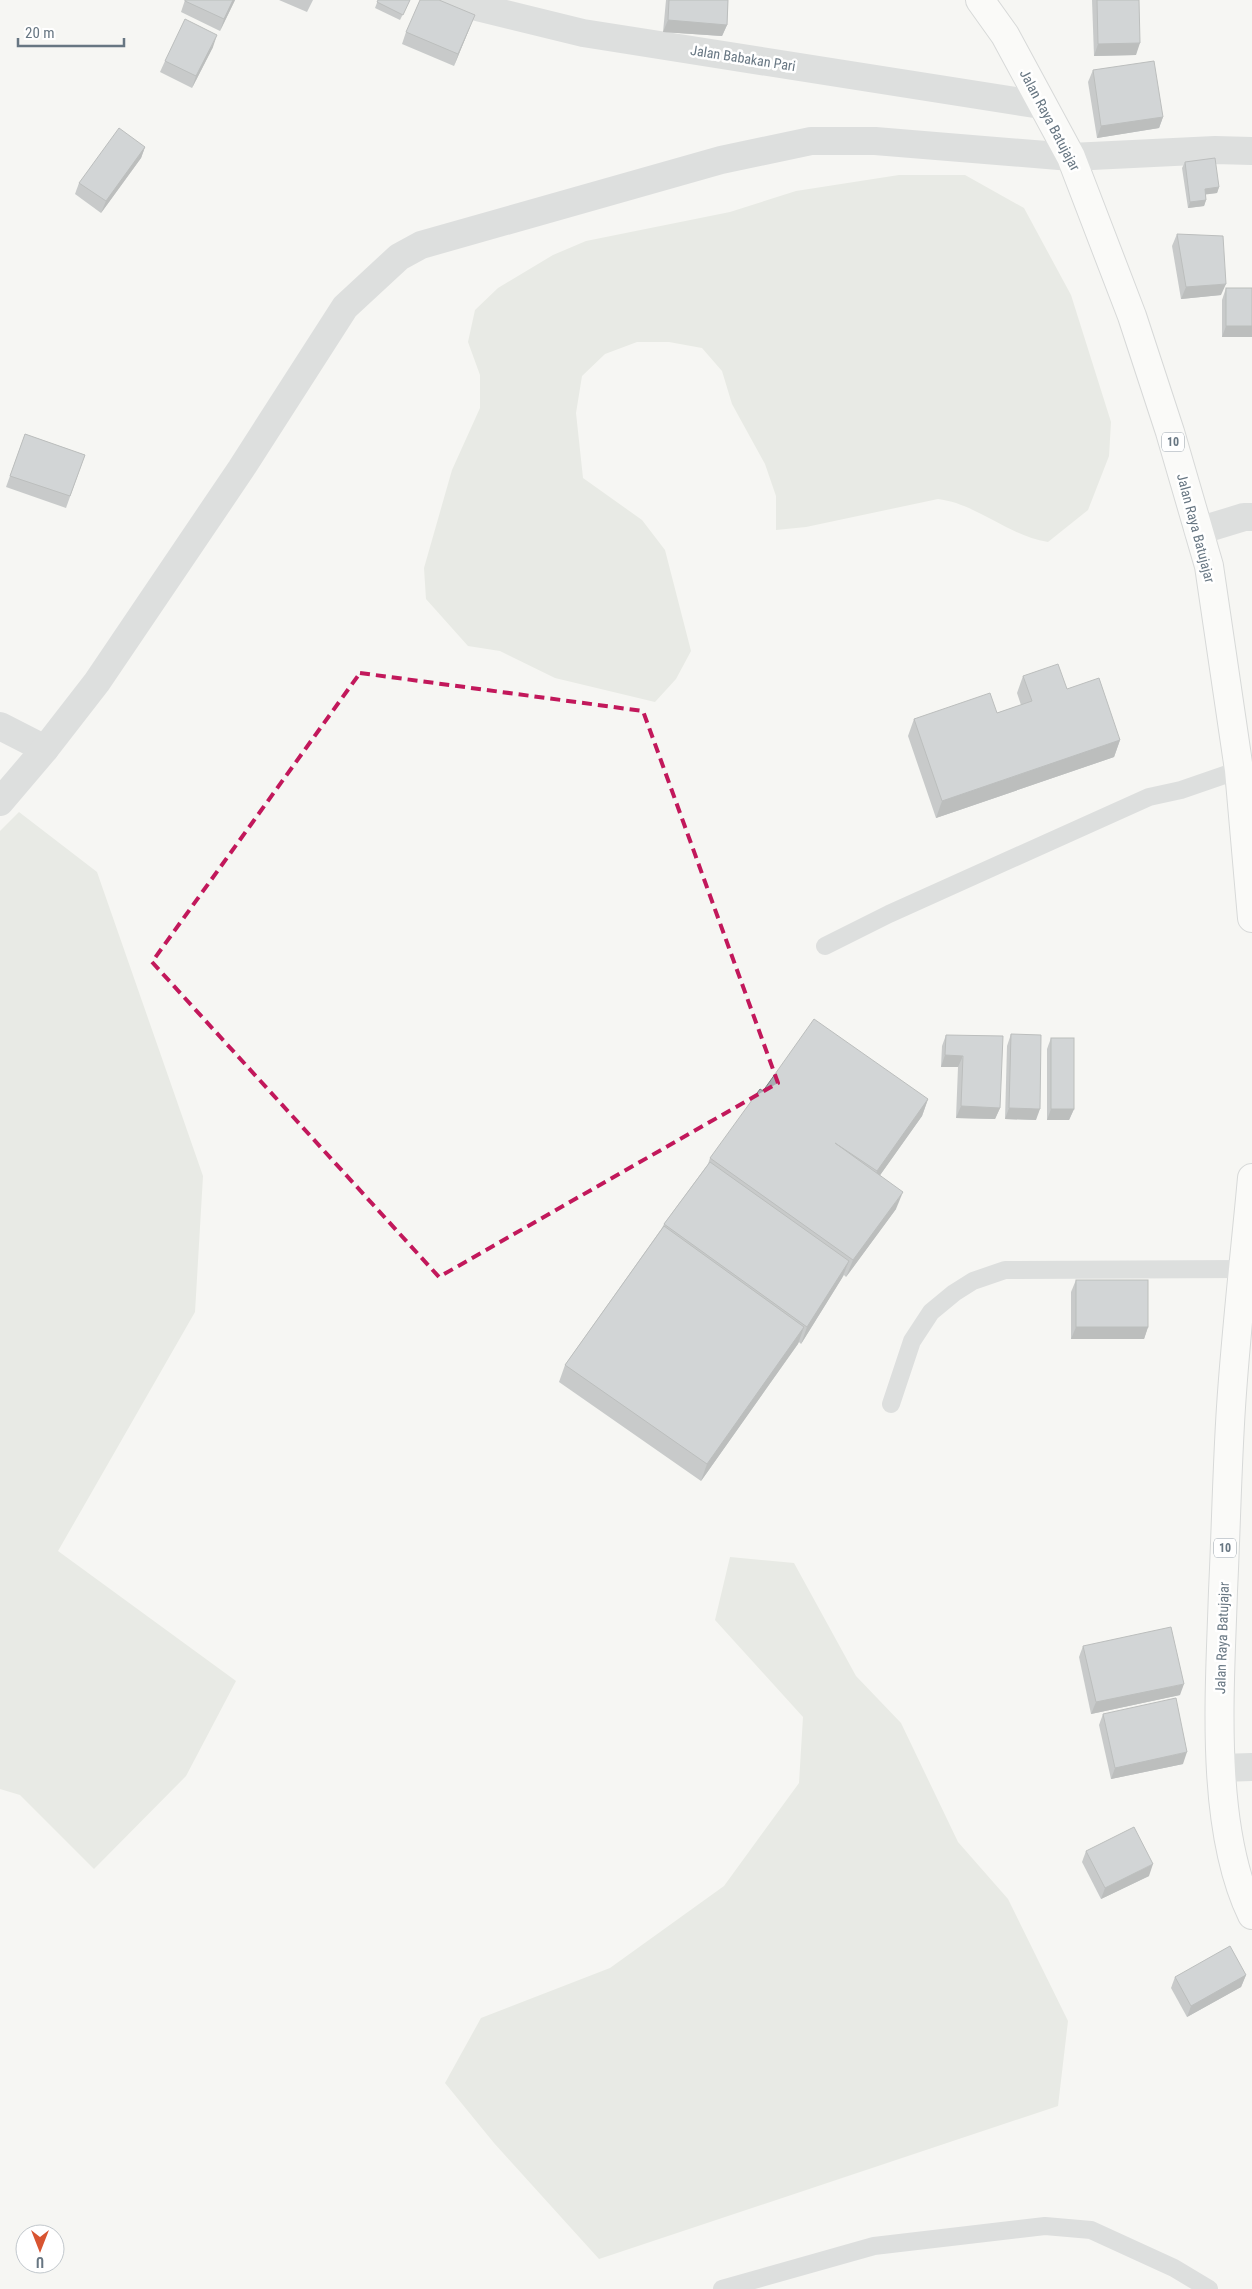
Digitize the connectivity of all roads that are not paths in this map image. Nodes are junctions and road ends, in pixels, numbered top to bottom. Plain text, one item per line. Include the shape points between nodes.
1 (448, 0) edge
2 (980, 0) edge
3 (1041, 105) junction
4 (1252, 152) edge
5 (1071, 157) junction
6 (1252, 517) edge
7 (1198, 531) junction
8 (0, 726) edge
9 (45, 750) junction
10 (1239, 770) junction
11 (0, 802) edge
12 (1250, 850) edge
13 (1252, 918) edge
14 (825, 946) dead end
15 (1252, 1178) edge
16 (1244, 1269) junction
17 (891, 1404) dead end
18 (1252, 1767) edge
19 (1221, 1768) junction
20 (1252, 1915) edge
21 (722, 2289) edge
22 (1210, 2289) edge

1 - 3 street, Jalan Babakan Pari via 583,33
2 - 3 highway, Jalan Raya Batujajar / 10 via 1005,35
3 - 5 highway, Jalan Raya Batujajar / 10
4 - 5 street via 1215,150
5 - 7 highway, Jalan Raya Batujajar / 10 via 1132,316
5 - 9 street via 875,141 811,141 720,160 446,236 399,257 345,307 241,469 97,682
6 - 7 street
7 - 10 highway, Jalan Raya Batujajar / 10 via 1209,566
8 - 9 street
9 - 11 street
10 - 12 highway, Jalan Raya Batujajar / 10
10 - 14 lane via 1149,797
12 - 13 highway, Jalan Raya Batujajar / 10
15 - 16 highway, Jalan Raya Batujajar / 10
16 - 17 lane via 1005,1270 973,1281 931,1312 912,1341
16 - 19 highway, Jalan Raya Batujajar / 10 via 1231,1407 1220,1681
18 - 19 street
19 - 20 highway, Jalan Raya Batujajar / 10 via 1224,1812 1239,1884
21 - 22 lane via 874,2246 1045,2226 1091,2230 1174,2268

